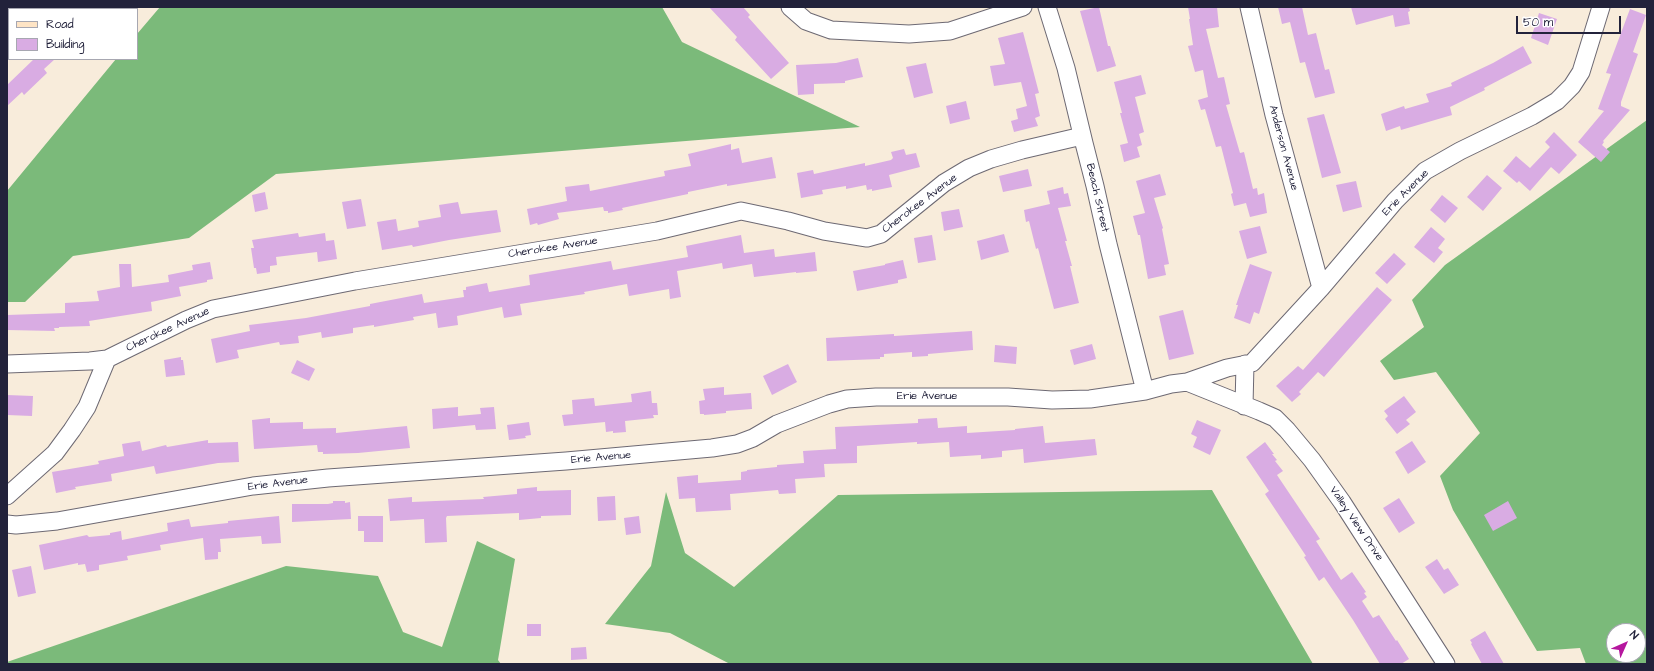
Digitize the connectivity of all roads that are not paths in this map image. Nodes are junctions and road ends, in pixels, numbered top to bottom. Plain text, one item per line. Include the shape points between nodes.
1 (790, 7) edge
2 (1023, 7) edge
3 (1046, 7) edge
4 (1249, 7) edge
5 (1601, 7) edge
6 (1082, 136) junction
7 (1321, 288) junction
8 (107, 359) junction
9 (7, 364) edge
10 (1246, 364) junction
11 (1187, 382) junction
12 (1145, 391) junction
13 (1244, 406) junction
14 (7, 496) edge
15 (7, 524) edge
16 (1446, 664) edge

1 - 2 street via 806,21 831,30 909,34 950,30
3 - 6 street, Beach Street via 1066,68
4 - 7 street, Anderson Avenue via 1274,115
5 - 7 street, Erie Avenue via 1581,72 1572,86 1557,101 1532,116 1425,171 1395,201
6 - 8 street, Cherokee Avenue via 1022,150 969,168 944,183 881,234 867,238 824,231 788,220 741,211 657,231 355,281 213,309
6 - 12 street, Beach Street
7 - 10 street, Erie Avenue via 1252,363
8 - 9 street, Cherokee Avenue
8 - 14 street via 86,407 55,453
10 - 11 street, Erie Avenue
10 - 13 street
11 - 12 street, Erie Avenue
11 - 13 street
12 - 15 street, Erie Avenue via 1090,399 847,399 777,424 754,438 712,448 253,486 57,521
13 - 16 street, Valley View Drive via 1275,418 1312,460

